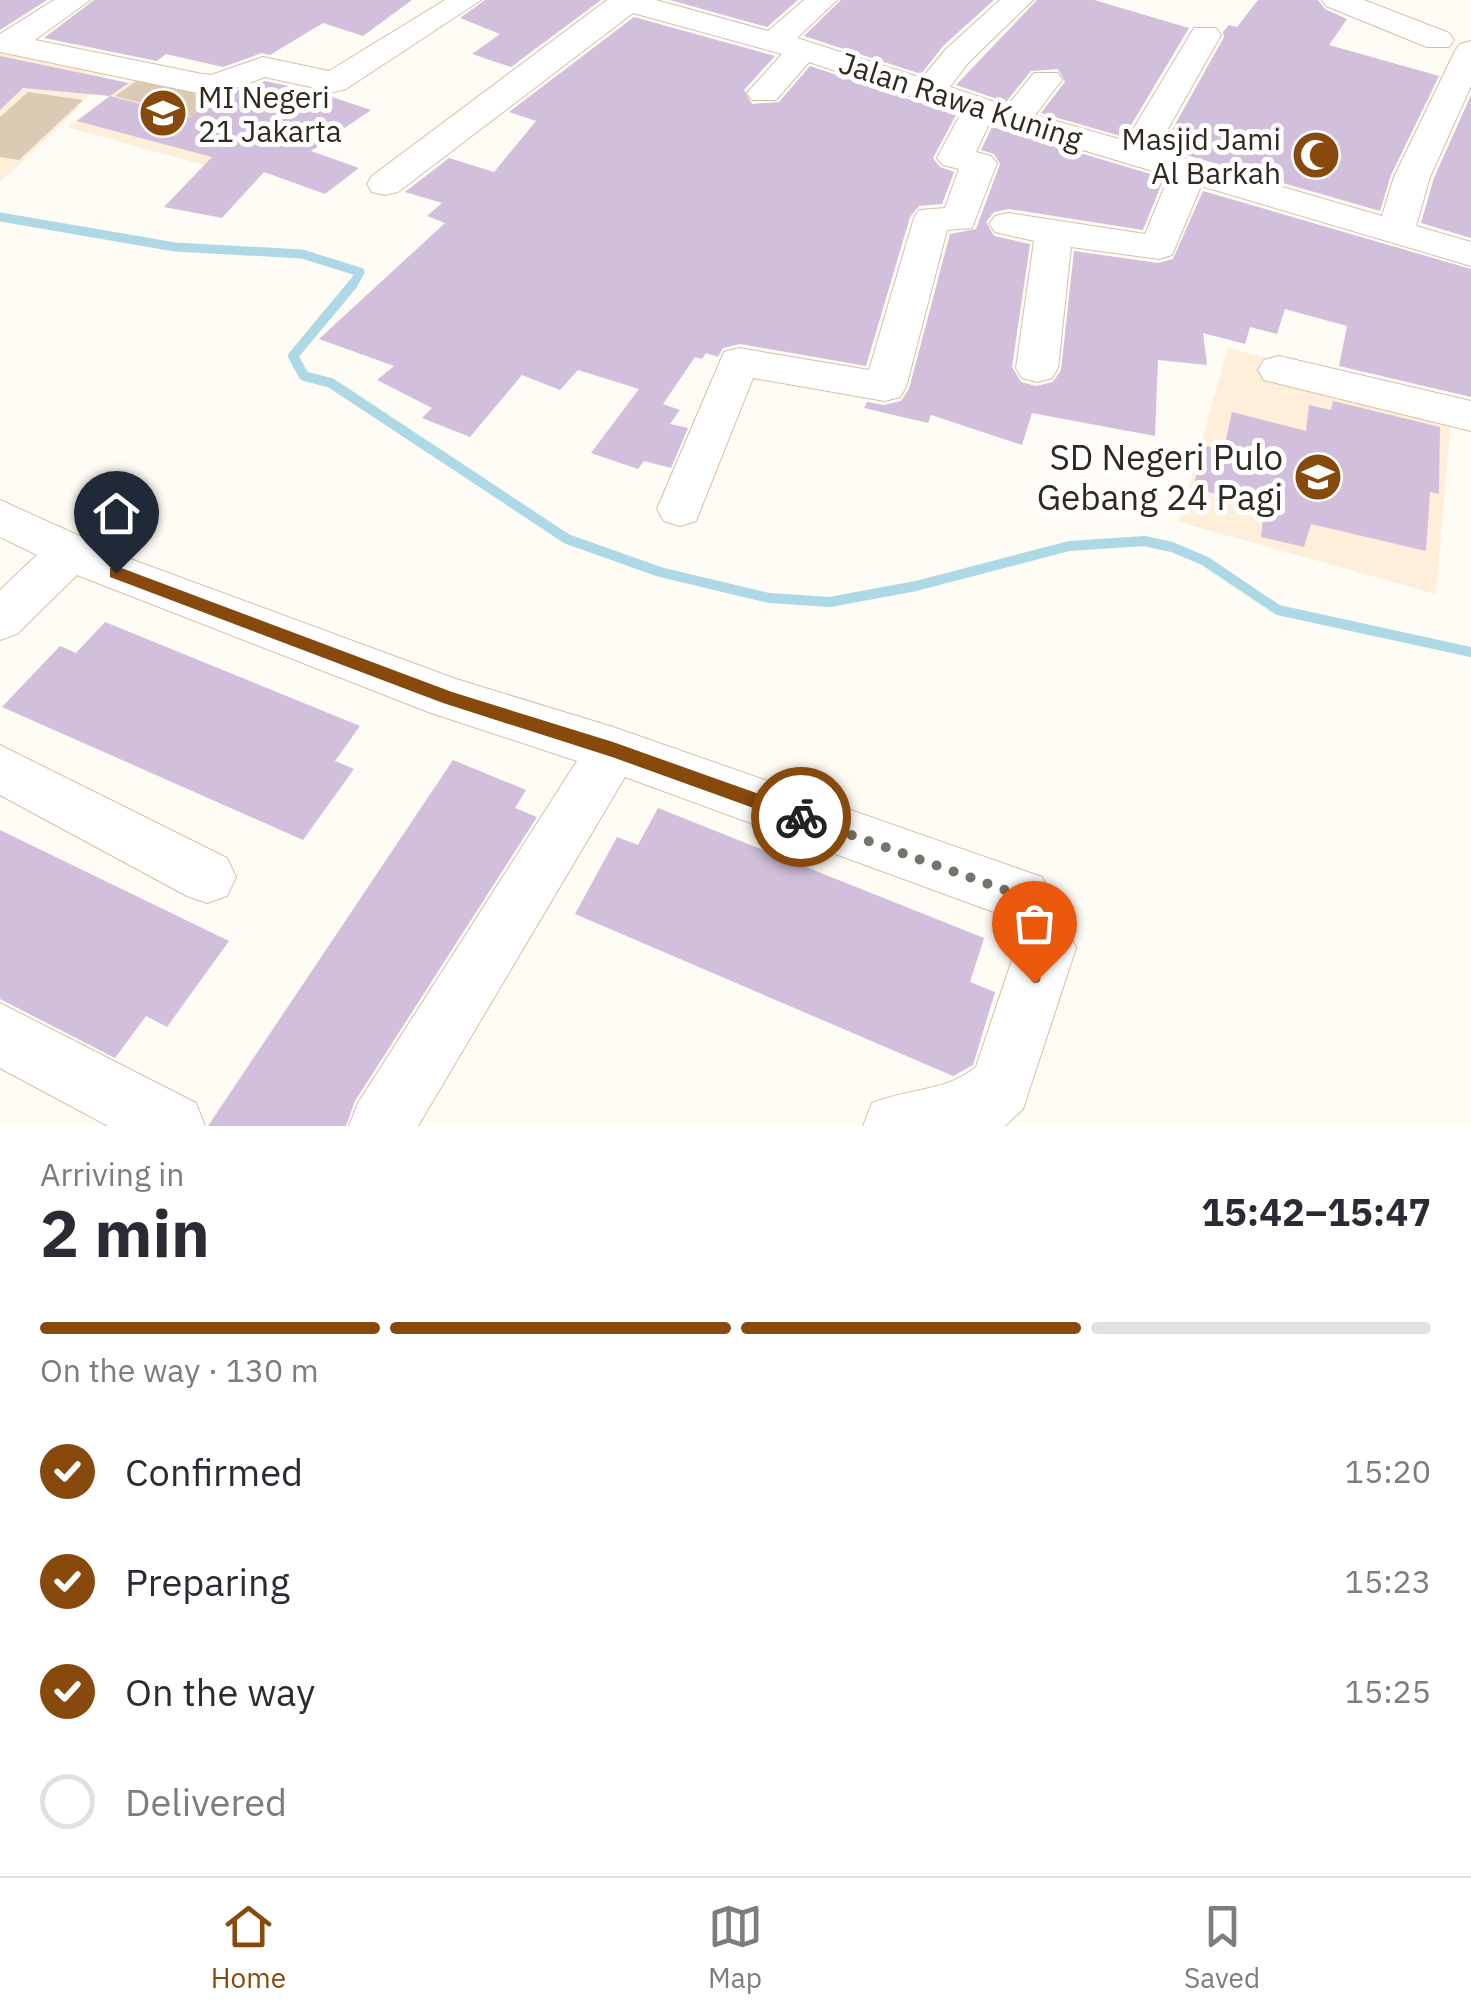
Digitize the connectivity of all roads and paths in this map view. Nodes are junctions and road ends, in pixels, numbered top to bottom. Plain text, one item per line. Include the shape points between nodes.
1 (75, 0) edge
2 (466, 0) edge
3 (822, 0) edge
4 (966, 0) edge
5 (1337, 0) edge
6 (625, 1) edge
7 (1011, 7) edge
8 (726, 12) edge
9 (1205, 34) dead end
10 (4, 44) edge
11 (1454, 45) edge
12 (789, 46) junction
13 (1046, 80) dead end
14 (932, 89) junction
15 (764, 93) dead end
16 (997, 113) junction
17 (1135, 155) junction
18 (1189, 170) junction
19 (385, 184) dead end
20 (1008, 224) dead end
21 (1397, 229) junction
22 (1056, 234) junction
23 (1471, 254) edge
24 (1037, 368) dead end
25 (1279, 370) dead end
26 (1471, 416) edge
27 (680, 509) dead end
28 (0, 518) edge
29 (72, 551) junction
30 (0, 620) edge
31 (613, 750) junction
32 (0, 768) edge
33 (207, 876) dead end
34 (0, 1034) edge
35 (173, 1126) edge
36 (381, 1126) edge
37 (895, 1126) edge

1 - 10 street
2 - 10 street via 334,82 263,67 202,84
3 - 12 street
4 - 7 street
5 - 11 street
6 - 8 street, Jalan Rawa Kuning
6 - 19 street
7 - 14 street
8 - 12 street, Jalan Rawa Kuning
9 - 17 street
11 - 21 street
12 - 14 street, Jalan Rawa Kuning
12 - 15 street
13 - 16 street
14 - 16 street, Jalan Rawa Kuning
16 - 17 street, Jalan Rawa Kuning
16 - 27 street via 955,158 979,163 960,220 932,218 885,386 739,362
17 - 18 street, Jalan Rawa Kuning
18 - 21 street, Jalan Rawa Kuning
18 - 22 street via 1159,248
20 - 22 street
21 - 23 street, Jalan Rawa Kuning
22 - 24 street
25 - 26 street
28 - 29 street
29 - 30 street
29 - 31 street via 449,698
31 - 36 street
31 - 37 street via 1022,896 1046,948 1001,1087 976,1108
32 - 33 street
34 - 35 street

